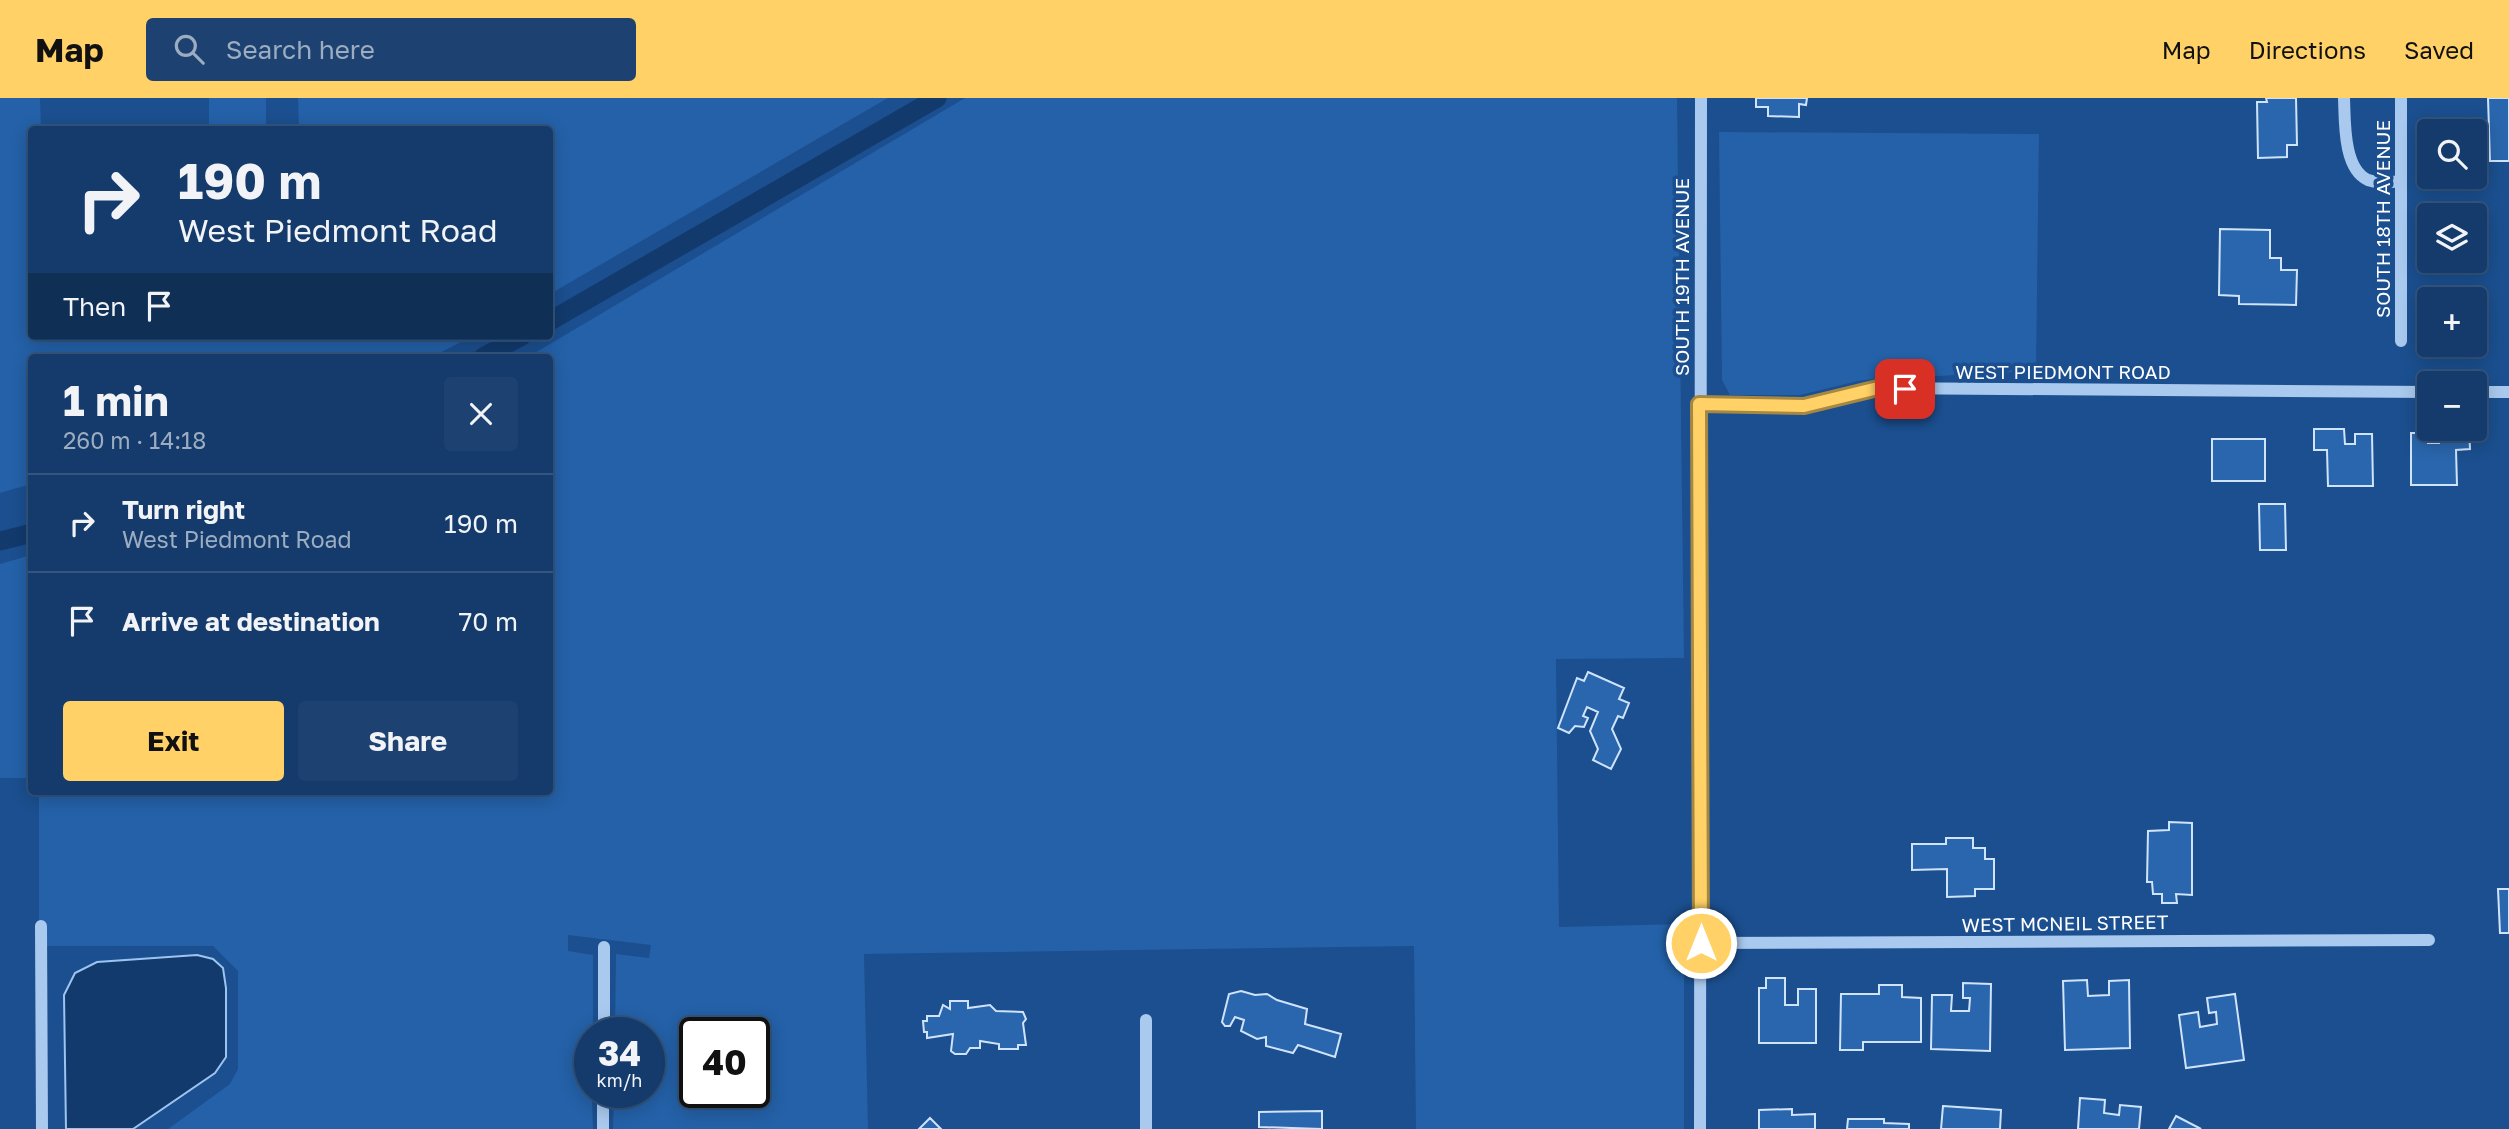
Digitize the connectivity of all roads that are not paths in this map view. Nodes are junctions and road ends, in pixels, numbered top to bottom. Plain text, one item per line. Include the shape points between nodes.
1 (1702, 98) edge
2 (2344, 98) edge
3 (2401, 98) edge
4 (2401, 181) junction
5 (2401, 341) dead end
6 (2487, 392) edge
7 (2509, 392) edge
8 (2417, 393) edge
9 (1699, 404) junction
10 (41, 926) dead end
11 (2429, 940) dead end
12 (1701, 943) junction
13 (604, 947) dead end
14 (604, 1017) edge
15 (1146, 1020) dead end
16 (603, 1108) edge
17 (42, 1129) edge
18 (603, 1129) edge
19 (1146, 1129) edge
20 (1700, 1129) edge

1 - 9 street, SOUTH 19TH AVENUE
2 - 4 street via 2353,164 2365,179
3 - 4 street, SOUTH 18TH AVENUE
4 - 5 street, SOUTH 18TH AVENUE
6 - 7 street
8 - 9 street, WEST PIEDMONT ROAD via 1878,388 1804,406
9 - 12 street, SOUTH 19TH AVENUE
10 - 17 street
11 - 12 street, WEST MCNEIL STREET
12 - 20 street, SOUTH 19TH AVENUE
13 - 14 street
15 - 19 street
16 - 18 street

